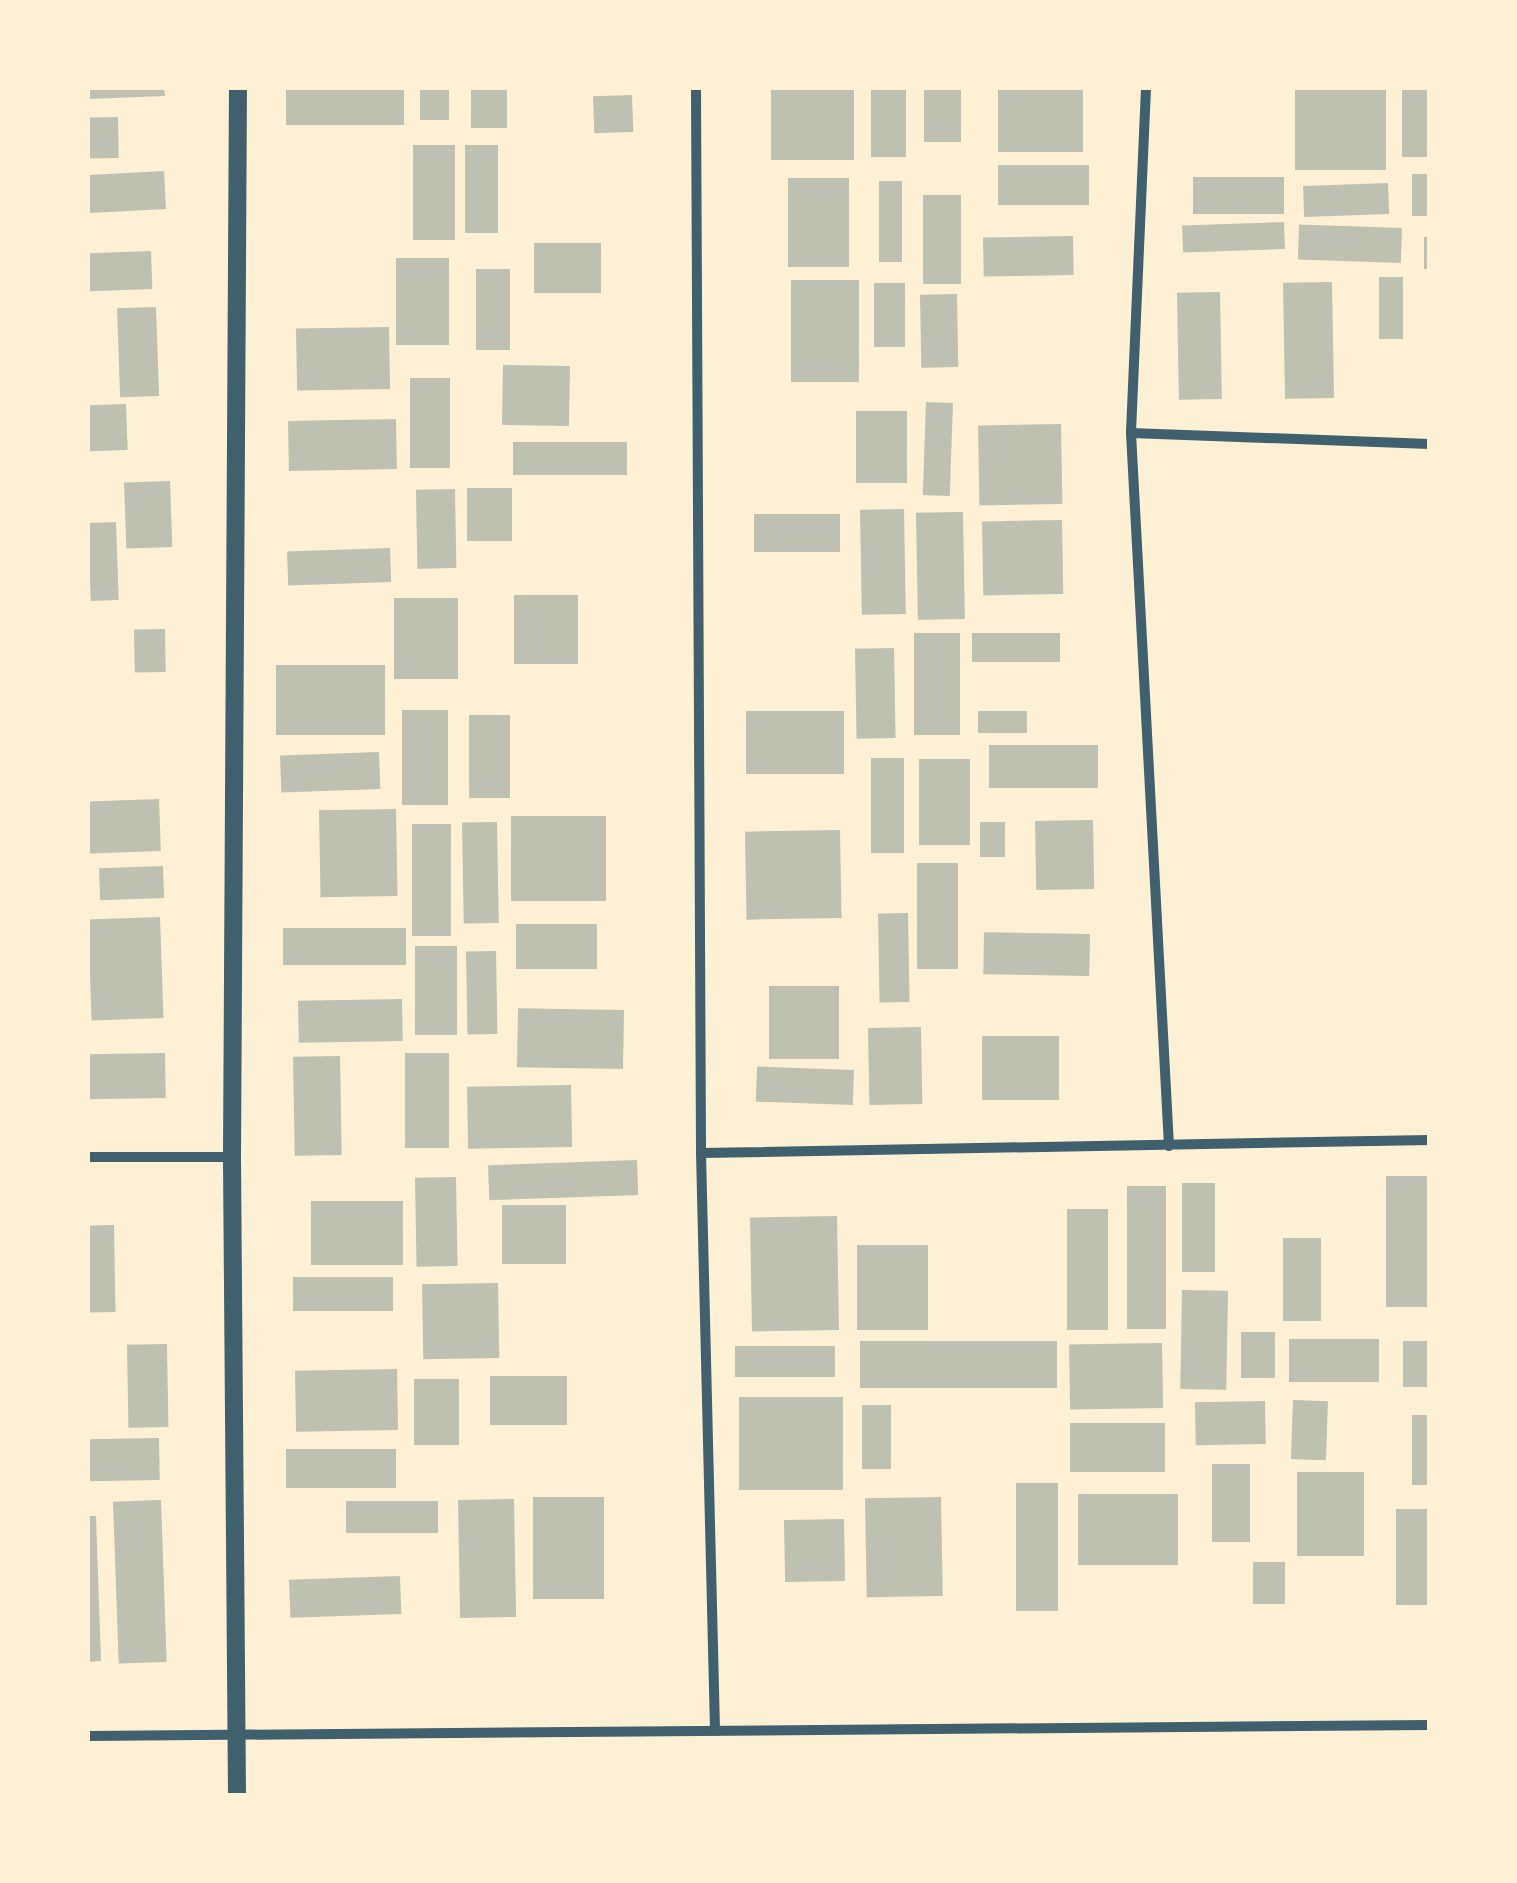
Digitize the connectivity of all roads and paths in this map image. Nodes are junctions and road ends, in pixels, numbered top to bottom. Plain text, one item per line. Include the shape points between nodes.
1 (238, 88) edge
2 (696, 88) edge
3 (1146, 88) edge
4 (1131, 433) junction
5 (1430, 444) edge
6 (1430, 1140) edge
7 (1169, 1146) junction
8 (700, 1152) junction
9 (88, 1157) edge
10 (232, 1157) junction
11 (1430, 1725) edge
12 (715, 1731) junction
13 (236, 1735) junction
14 (88, 1736) edge
15 (237, 1796) edge

1 - 10 street
2 - 8 street
3 - 4 street
4 - 5 street
4 - 7 street
6 - 7 street
7 - 8 street
8 - 12 street
9 - 10 street
10 - 13 street
11 - 12 street
12 - 13 street
13 - 14 street
13 - 15 street

